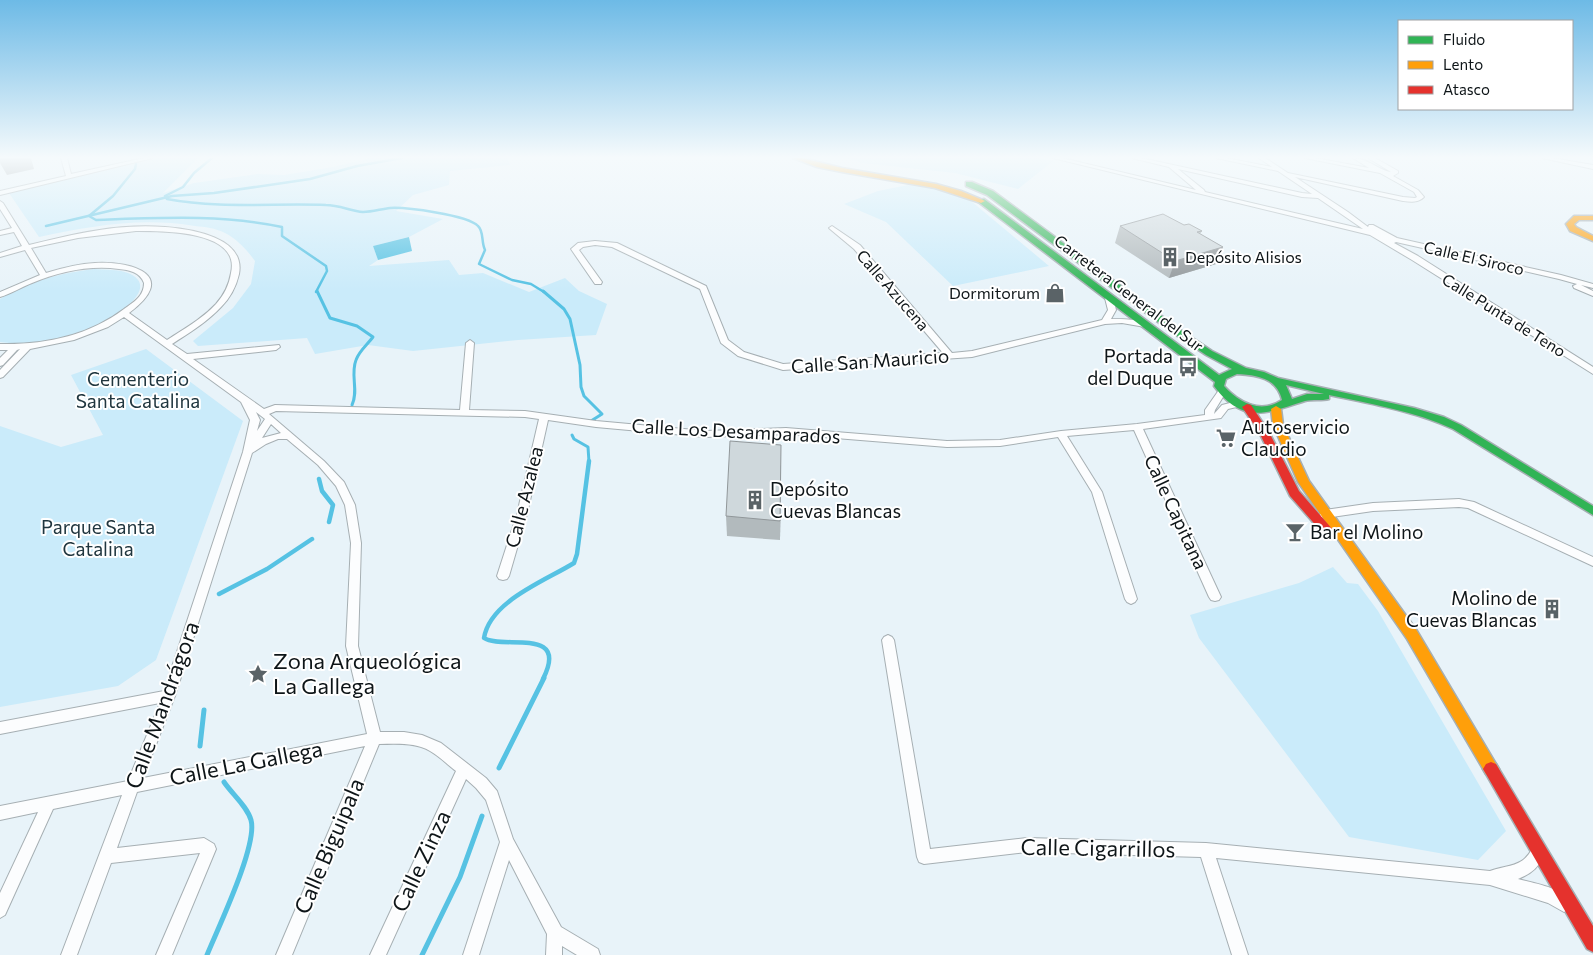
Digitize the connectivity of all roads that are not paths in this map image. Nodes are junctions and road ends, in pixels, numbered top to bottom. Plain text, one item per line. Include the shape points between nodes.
1 (0, 202) edge
2 (983, 203) edge
3 (1001, 203) edge
4 (1244, 203) edge
5 (1330, 203) edge
6 (1346, 213) junction
7 (1593, 218) edge
8 (1337, 225) junction
9 (1363, 226) junction
10 (832, 228) dead end
11 (16, 229) junction
12 (0, 233) edge
13 (1385, 233) junction
14 (1374, 235) junction
15 (1593, 238) edge
16 (1395, 240) junction
17 (1386, 242) junction
18 (1417, 245) junction
19 (26, 246) junction
20 (1407, 251) junction
21 (0, 255) edge
22 (1415, 258) junction
23 (44, 276) junction
24 (1553, 276) junction
25 (598, 282) dead end
26 (1593, 287) edge
27 (1593, 294) edge
28 (0, 295) edge
29 (1109, 298) junction
30 (125, 314) junction
31 (1105, 322) junction
32 (1145, 326) junction
33 (470, 343) dead end
34 (166, 344) junction
35 (0, 347) edge
36 (27, 347) junction
37 (276, 347) dead end
38 (14, 348) junction
39 (950, 356) junction
40 (186, 357) junction
41 (0, 363) edge
42 (1243, 371) junction
43 (1593, 371) edge
44 (0, 376) edge
45 (1219, 380) junction
46 (1275, 380) junction
47 (1222, 392) junction
48 (1347, 397) junction
49 (245, 400) junction
50 (1242, 405) junction
51 (1280, 407) junction
52 (464, 412) junction
53 (266, 415) junction
54 (544, 417) junction
55 (1209, 417) junction
56 (1136, 427) junction
57 (1061, 434) junction
58 (290, 436) junction
59 (248, 452) junction
60 (1593, 511) edge
61 (1326, 514) junction
62 (1358, 562) junction
63 (1593, 562) edge
64 (503, 576) dead end
65 (1215, 597) dead end
66 (1131, 599) dead end
67 (888, 640) dead end
68 (169, 696) junction
69 (0, 728) edge
70 (374, 738) junction
71 (464, 768) junction
72 (133, 785) junction
73 (49, 803) junction
74 (0, 813) edge
75 (507, 842) junction
76 (1206, 850) junction
77 (1539, 850) junction
78 (107, 856) junction
79 (1490, 878) junction
80 (0, 910) edge
81 (1576, 913) junction
82 (555, 933) junction
83 (1593, 942) edge
84 (69, 955) edge
85 (164, 955) edge
86 (284, 955) edge
87 (378, 955) edge
88 (472, 955) edge
89 (554, 955) edge
90 (592, 955) edge
91 (1240, 955) edge

1 - 11 street
2 - 29 main road, Carretera General del Sur
3 - 42 main road, Carretera General del Sur via 1176,331
4 - 8 street
5 - 6 street, Calle Punta de Teno
6 - 9 street, Calle Punta de Teno
6 - 13 street, Calle Punta de Teno
7 - 15 main road via 1577,218 1570,224 1573,229
8 - 9 street
8 - 14 street
9 - 13 street
9 - 14 street, Calle Punta de Teno
10 - 39 street, Calle Azucena via 857,246
11 - 12 street
11 - 19 street
13 - 16 street, Calle Punta de Teno
14 - 17 street, Calle Punta de Teno
16 - 17 street
16 - 18 street, Calle El Siroco
16 - 20 street, Calle Punta de Teno
17 - 22 street, Calle Punta de Teno
18 - 20 street
18 - 24 street, Calle El Siroco
19 - 21 street
19 - 23 street
19 - 34 street via 116,230 156,229 200,234 226,245 236,260 235,282 227,296 198,324
20 - 22 street, Calle Punta de Teno
22 - 43 street, Calle Punta de Teno
23 - 28 street
23 - 30 street via 97,266 134,270 144,276 148,289 141,301
24 - 26 street, Calle El Siroco
24 - 27 street, Calle El Siroco
25 - 39 street, Calle San Mauricio via 575,249 581,245 614,245 703,288 724,341 741,354 783,367
26 - 27 street via 1589,290
29 - 31 street via 1113,306
29 - 32 main road, Carretera General del Sur
30 - 34 street
30 - 36 street via 82,335
31 - 32 street, Calle San Mauricio via 1122,321
31 - 39 street, Calle San Mauricio via 972,354
32 - 45 main road, Carretera General del Sur
33 - 52 street
34 - 40 street
35 - 38 street
36 - 38 street
36 - 44 street
37 - 40 street
38 - 41 street
40 - 49 street
42 - 45 main road via 1230,372
42 - 46 main road, Carretera General del Sur
45 - 47 main road
46 - 48 main road, Carretera General del Sur
46 - 51 main road via 1286,390 1287,400
47 - 50 main road
47 - 55 street
48 - 51 main road via 1307,397
48 - 60 main road via 1440,419
49 - 53 street
49 - 59 street, Calle Mandrágora via 255,420
50 - 51 main road via 1262,410
50 - 55 street, Calle Los Desamparados via 1225,407 1218,416
50 - 62 main road via 1260,423 1286,479 1301,502
51 - 61 main road via 1278,424 1289,451 1304,482
52 - 53 street, Calle Los Desamparados via 275,408
52 - 54 street, Calle Los Desamparados
53 - 58 street
53 - 59 street, Calle Mandrágora
54 - 57 street, Calle Los Desamparados via 706,434 786,431 947,444 1000,443
54 - 64 street, Calle Azalea via 522,514
55 - 56 street, Calle Los Desamparados
56 - 57 street, Calle Los Desamparados
56 - 65 street, Calle Capitana
57 - 66 street via 1096,492
58 - 59 street via 265,438
58 - 70 street via 340,484 350,505 356,543 352,646
59 - 68 street, Calle Mandrágora
61 - 62 main road
61 - 63 street via 1373,507 1459,503 1470,505
62 - 77 main road via 1412,635
67 - 76 street, Calle Cigarrillos via 924,857 1027,845
68 - 69 street
68 - 72 street, Calle Mandrágora
70 - 71 street, Calle La Gallega via 422,741 436,747
70 - 72 street, Calle La Gallega
70 - 86 street, Calle Biguipala
71 - 75 street, Calle La Gallega via 492,796
71 - 87 street, Calle Zinza
72 - 73 street, Calle La Gallega
72 - 78 street, Calle Mandrágora
73 - 74 street, Calle La Gallega
73 - 80 street
75 - 82 street, Calle La Gallega
75 - 88 street
76 - 79 street, Calle Cigarrillos
76 - 91 street
77 - 79 street via 1536,860 1521,871
77 - 81 main road
78 - 84 street, Calle Mandrágora
78 - 85 street via 204,846 208,849
79 - 81 street via 1551,896
81 - 83 main road
82 - 89 street
82 - 90 street

